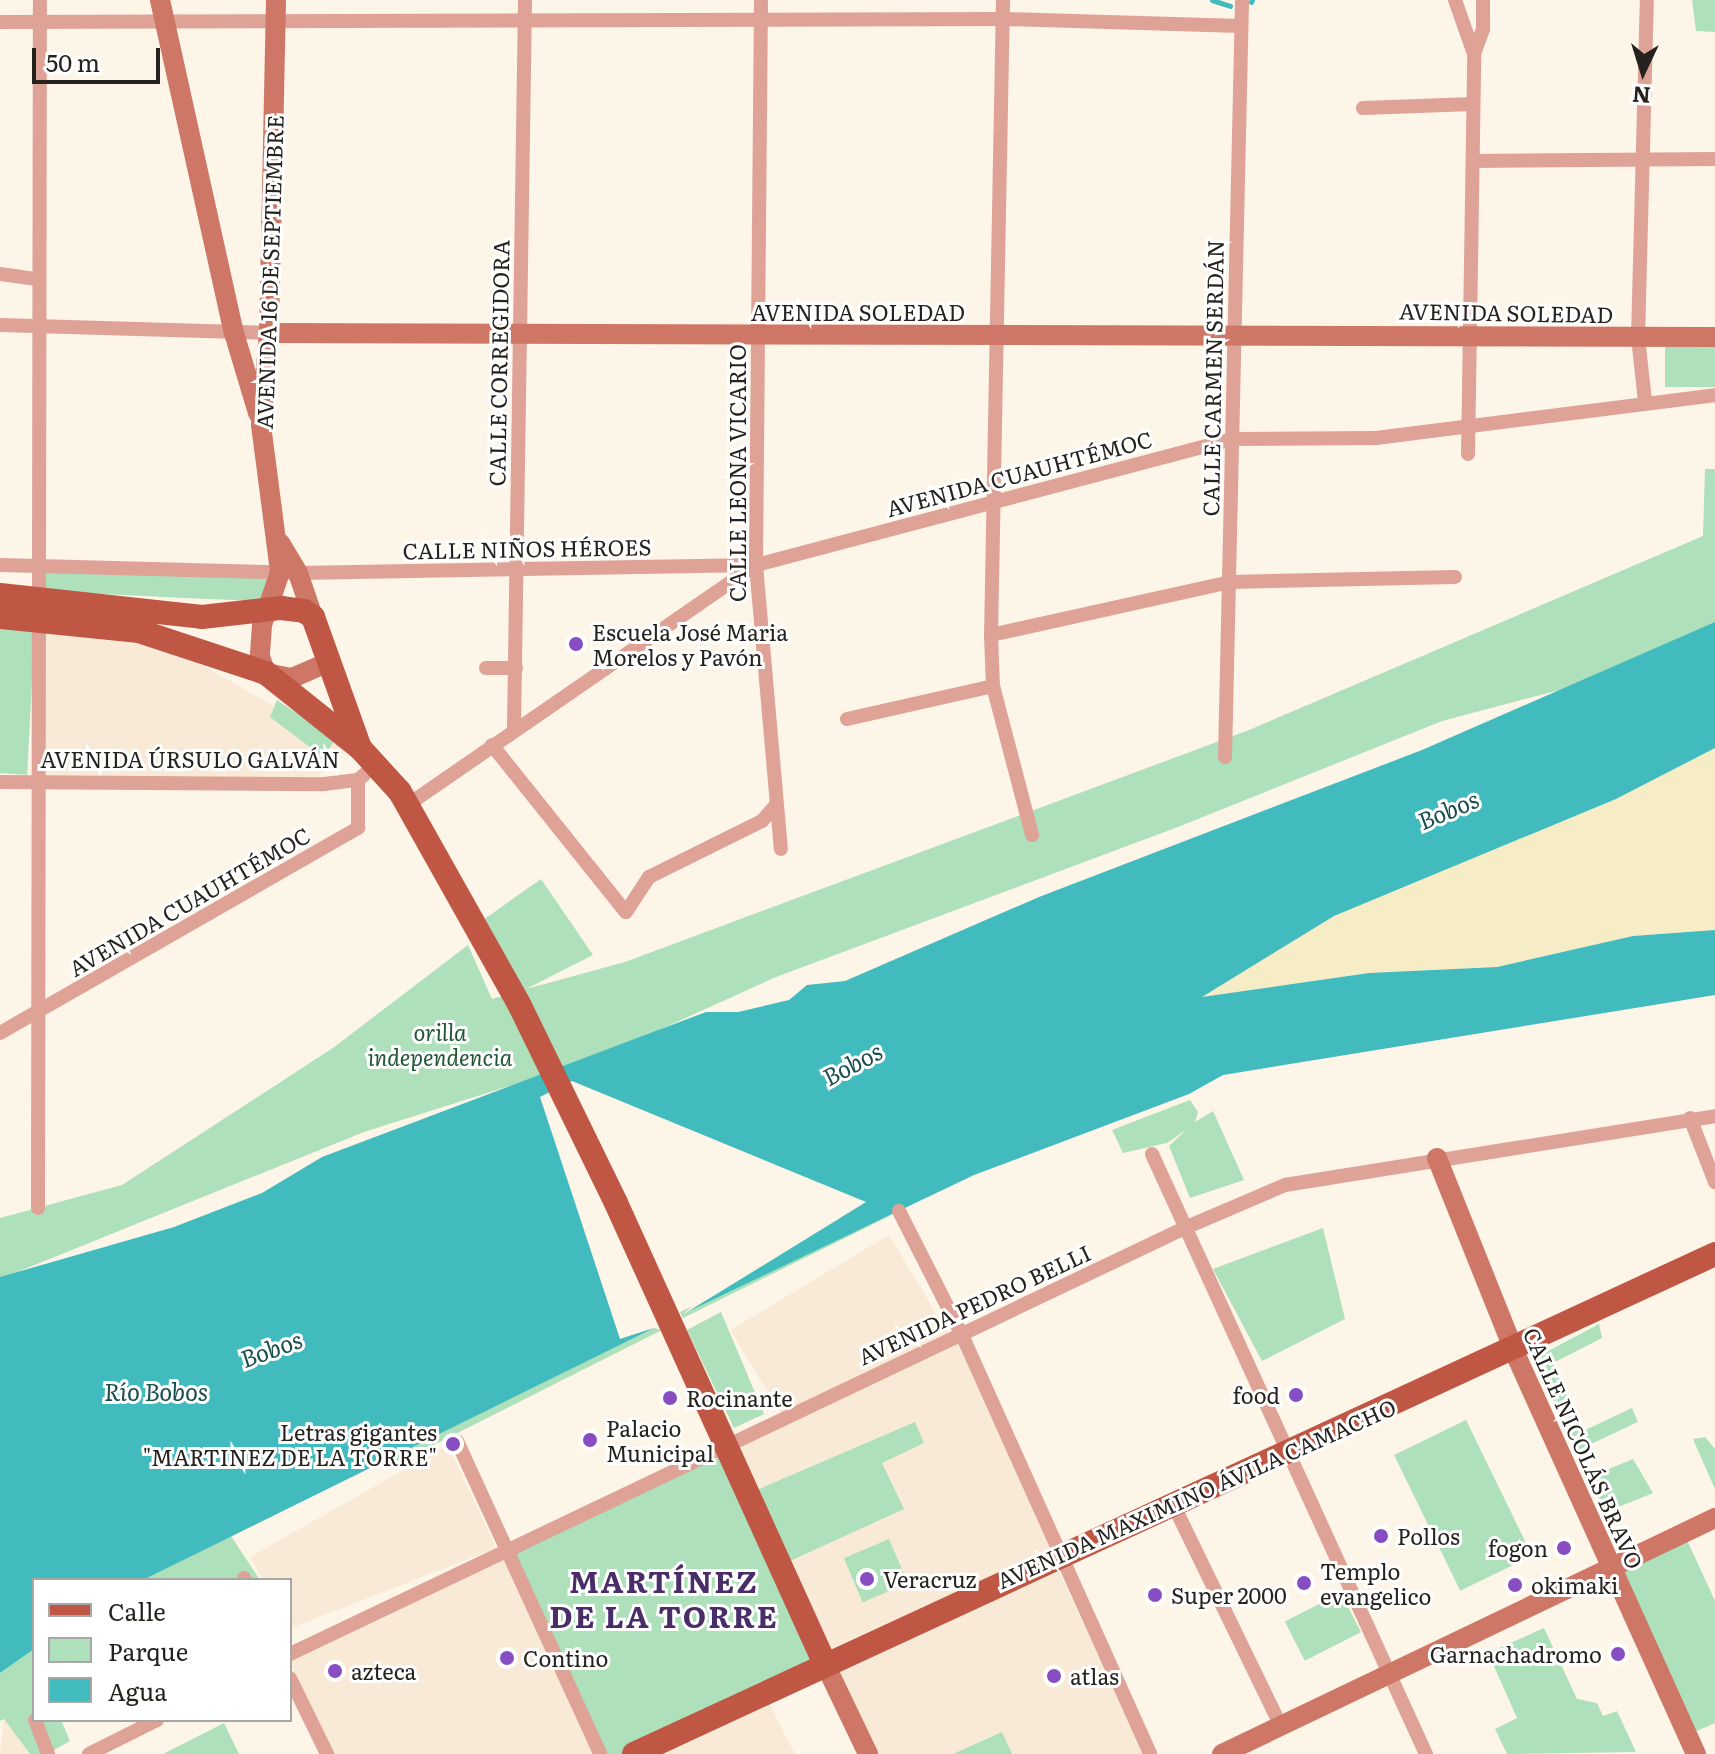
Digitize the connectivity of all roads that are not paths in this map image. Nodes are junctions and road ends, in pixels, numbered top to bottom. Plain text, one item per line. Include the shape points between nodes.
1 (40, 0) edge
2 (160, 0) edge
3 (276, 0) edge
4 (525, 0) edge
5 (761, 0) edge
6 (1003, 0) edge
7 (1242, 0) edge
8 (1455, 0) edge
9 (1483, 0) edge
10 (1647, 0) edge
11 (525, 19) junction
12 (761, 19) junction
13 (1004, 19) junction
14 (0, 22) edge
15 (40, 22) junction
16 (276, 22) junction
17 (163, 23) junction
18 (1241, 26) junction
19 (1474, 54) junction
20 (1473, 104) junction
21 (1363, 108) dead end
22 (1640, 159) junction
23 (1715, 159) edge
24 (1473, 161) junction
25 (0, 274) edge
26 (37, 279) junction
27 (0, 325) edge
28 (38, 325) junction
29 (520, 332) junction
30 (234, 333) junction
31 (269, 333) junction
32 (1236, 333) junction
33 (758, 335) junction
34 (1471, 335) junction
35 (1000, 336) junction
36 (1715, 337) edge
37 (1638, 338) junction
38 (1715, 395) edge
39 (1645, 401) junction
40 (261, 425) junction
41 (1469, 429) junction
42 (1232, 439) junction
43 (1468, 454) dead end
44 (995, 503) junction
45 (0, 565) edge
46 (756, 565) junction
47 (39, 568) junction
48 (518, 569) junction
49 (289, 573) junction
50 (1455, 577) dead end
51 (1230, 582) junction
52 (0, 595) edge
53 (39, 610) junction
54 (271, 611) junction
55 (0, 617) edge
56 (313, 617) junction
57 (991, 635) junction
58 (329, 662) junction
59 (486, 668) dead end
60 (516, 668) junction
61 (266, 673) junction
62 (993, 686) junction
63 (847, 719) dead end
64 (514, 727) junction
65 (492, 745) junction
66 (1225, 757) dead end
67 (364, 764) junction
68 (0, 782) edge
69 (37, 782) junction
70 (409, 804) junction
71 (775, 806) junction
72 (1032, 835) dead end
73 (781, 849) dead end
74 (42, 1012) junction
75 (7, 1025) edge
76 (0, 1033) edge
77 (1715, 1116) edge
78 (1690, 1118) junction
79 (1152, 1154) dead end
80 (1437, 1158) junction
81 (1715, 1182) edge
82 (38, 1208) dead end
83 (899, 1211) dead end
84 (1187, 1227) junction
85 (1715, 1254) edge
86 (962, 1335) junction
87 (1514, 1351) junction
88 (457, 1441) dead end
89 (726, 1445) junction
90 (1287, 1454) junction
91 (1174, 1506) junction
92 (1715, 1518) edge
93 (506, 1551) junction
94 (1059, 1553) junction
95 (1611, 1567) junction
96 (292, 1653) edge
97 (824, 1662) junction
98 (1387, 1673) junction
99 (292, 1682) edge
100 (36, 1722) edge
101 (153, 1722) edge
102 (1281, 1726) junction
103 (48, 1754) edge
104 (89, 1754) edge
105 (327, 1754) edge
106 (600, 1754) edge
107 (634, 1754) edge
108 (868, 1754) edge
109 (1150, 1754) edge
110 (1222, 1754) edge
111 (1426, 1754) edge
112 (1696, 1754) edge

1 - 15 street
2 - 17 main road
3 - 16 main road, AVENIDA 16 DE SEPTIEMBRE
4 - 11 street, CALLE CORREGIDORA
5 - 12 street, CALLE LEONA VICARIO
6 - 13 street
7 - 18 street, CALLE CARMEN SERDÁN
8 - 19 street
9 - 19 street via 1483,29
10 - 22 street
11 - 12 street
11 - 16 street
11 - 29 street, CALLE CORREGIDORA
12 - 13 street
12 - 33 street, CALLE LEONA VICARIO
13 - 18 street
13 - 35 street
14 - 15 street
15 - 17 street
15 - 26 street
16 - 17 street
16 - 31 main road, AVENIDA 16 DE SEPTIEMBRE
17 - 30 main road
18 - 32 street, CALLE CARMEN SERDÁN
19 - 20 street
20 - 21 street
20 - 24 street
22 - 23 street
22 - 24 street
22 - 37 street
24 - 34 street
25 - 26 street
26 - 28 street
27 - 28 street, AVENIDA SOLEDAD
28 - 30 street, AVENIDA SOLEDAD
28 - 47 street
29 - 31 main road, AVENIDA SOLEDAD
29 - 33 main road, AVENIDA SOLEDAD
29 - 48 street, CALLE CORREGIDORA
30 - 31 street, AVENIDA SOLEDAD
30 - 40 main road
31 - 40 main road, AVENIDA 16 DE SEPTIEMBRE
32 - 34 main road, AVENIDA SOLEDAD
32 - 35 main road, AVENIDA SOLEDAD
32 - 42 street, CALLE CARMEN SERDÁN
33 - 35 main road, AVENIDA SOLEDAD
33 - 46 street, CALLE LEONA VICARIO
34 - 37 main road, AVENIDA SOLEDAD
34 - 41 street
35 - 44 street
36 - 37 main road, AVENIDA SOLEDAD
37 - 39 street
38 - 39 street, AVENIDA CUAUHTÉMOC
39 - 41 street, AVENIDA CUAUHTÉMOC
40 - 49 main road, AVENIDA 16 DE SEPTIEMBRE
41 - 42 street, AVENIDA CUAUHTÉMOC via 1376,438
41 - 43 street
42 - 44 street, AVENIDA CUAUHTÉMOC
42 - 51 street, CALLE CARMEN SERDÁN
44 - 46 street, AVENIDA CUAUHTÉMOC
44 - 57 street
45 - 47 street, CALLE NIÑOS HÉROES
46 - 48 street, CALLE NIÑOS HÉROES
46 - 64 street, AVENIDA CUAUHTÉMOC
46 - 71 street, CALLE LEONA VICARIO
47 - 49 street, CALLE NIÑOS HÉROES
47 - 53 street
48 - 49 street, CALLE NIÑOS HÉROES
48 - 60 street, CALLE CORREGIDORA
49 - 54 main road, AVENIDA 16 DE SEPTIEMBRE
49 - 56 main road, AVENIDA 16 DE SEPTIEMBRE
50 - 51 street
51 - 57 street
51 - 66 street, CALLE CARMEN SERDÁN
52 - 53 main road
53 - 54 main road via 202,617
53 - 55 main road
53 - 61 main road via 139,631
53 - 69 street
54 - 56 main road via 292,607
54 - 61 main road via 259,641
56 - 58 main road, AVENIDA 16 DE SEPTIEMBRE
57 - 62 street
58 - 61 main road via 292,678
58 - 67 main road, AVENIDA 16 DE SEPTIEMBRE
59 - 60 street
60 - 64 street, CALLE CORREGIDORA
61 - 67 main road
62 - 63 street
62 - 72 street
64 - 65 street, AVENIDA CUAUHTÉMOC
65 - 70 street, AVENIDA CUAUHTÉMOC
65 - 71 street via 626,912 649,877 762,821
67 - 69 street, AVENIDA ÚRSULO GALVÁN
67 - 70 main road
67 - 74 street, AVENIDA CUAUHTÉMOC via 358,828
68 - 69 street, AVENIDA ÚRSULO GALVÁN
69 - 74 street via 35,925
70 - 89 main road via 519,1004
71 - 73 street, CALLE LEONA VICARIO
74 - 75 street, AVENIDA CUAUHTÉMOC
74 - 82 street
75 - 76 street, AVENIDA CUAUHTÉMOC
77 - 78 street, AVENIDA PEDRO BELLI
78 - 80 street, AVENIDA PEDRO BELLI
78 - 81 street
79 - 84 street
80 - 84 street, AVENIDA PEDRO BELLI via 1285,1185
80 - 87 main road, CALLE NICOLÁS BRAVO
83 - 86 street
84 - 86 street, AVENIDA PEDRO BELLI
84 - 90 street
85 - 87 main road, AVENIDA MAXIMINO ÁVILA CAMACHO
86 - 89 street, AVENIDA PEDRO BELLI
86 - 94 street
87 - 90 main road, AVENIDA MAXIMINO ÁVILA CAMACHO
87 - 95 main road, CALLE NICOLÁS BRAVO
88 - 93 street
89 - 93 street, AVENIDA PEDRO BELLI
89 - 97 main road
90 - 91 main road, AVENIDA MAXIMINO ÁVILA CAMACHO
90 - 98 street
91 - 94 main road, AVENIDA MAXIMINO ÁVILA CAMACHO
91 - 102 street
92 - 95 main road
93 - 96 street, AVENIDA PEDRO BELLI
93 - 106 street
94 - 97 main road, AVENIDA MAXIMINO ÁVILA CAMACHO
94 - 109 street
95 - 98 main road
95 - 112 main road, CALLE NICOLÁS BRAVO
97 - 107 main road, AVENIDA MAXIMINO ÁVILA CAMACHO
97 - 108 main road
98 - 102 main road
98 - 111 street
99 - 105 street
100 - 103 street
101 - 104 street
102 - 110 main road

